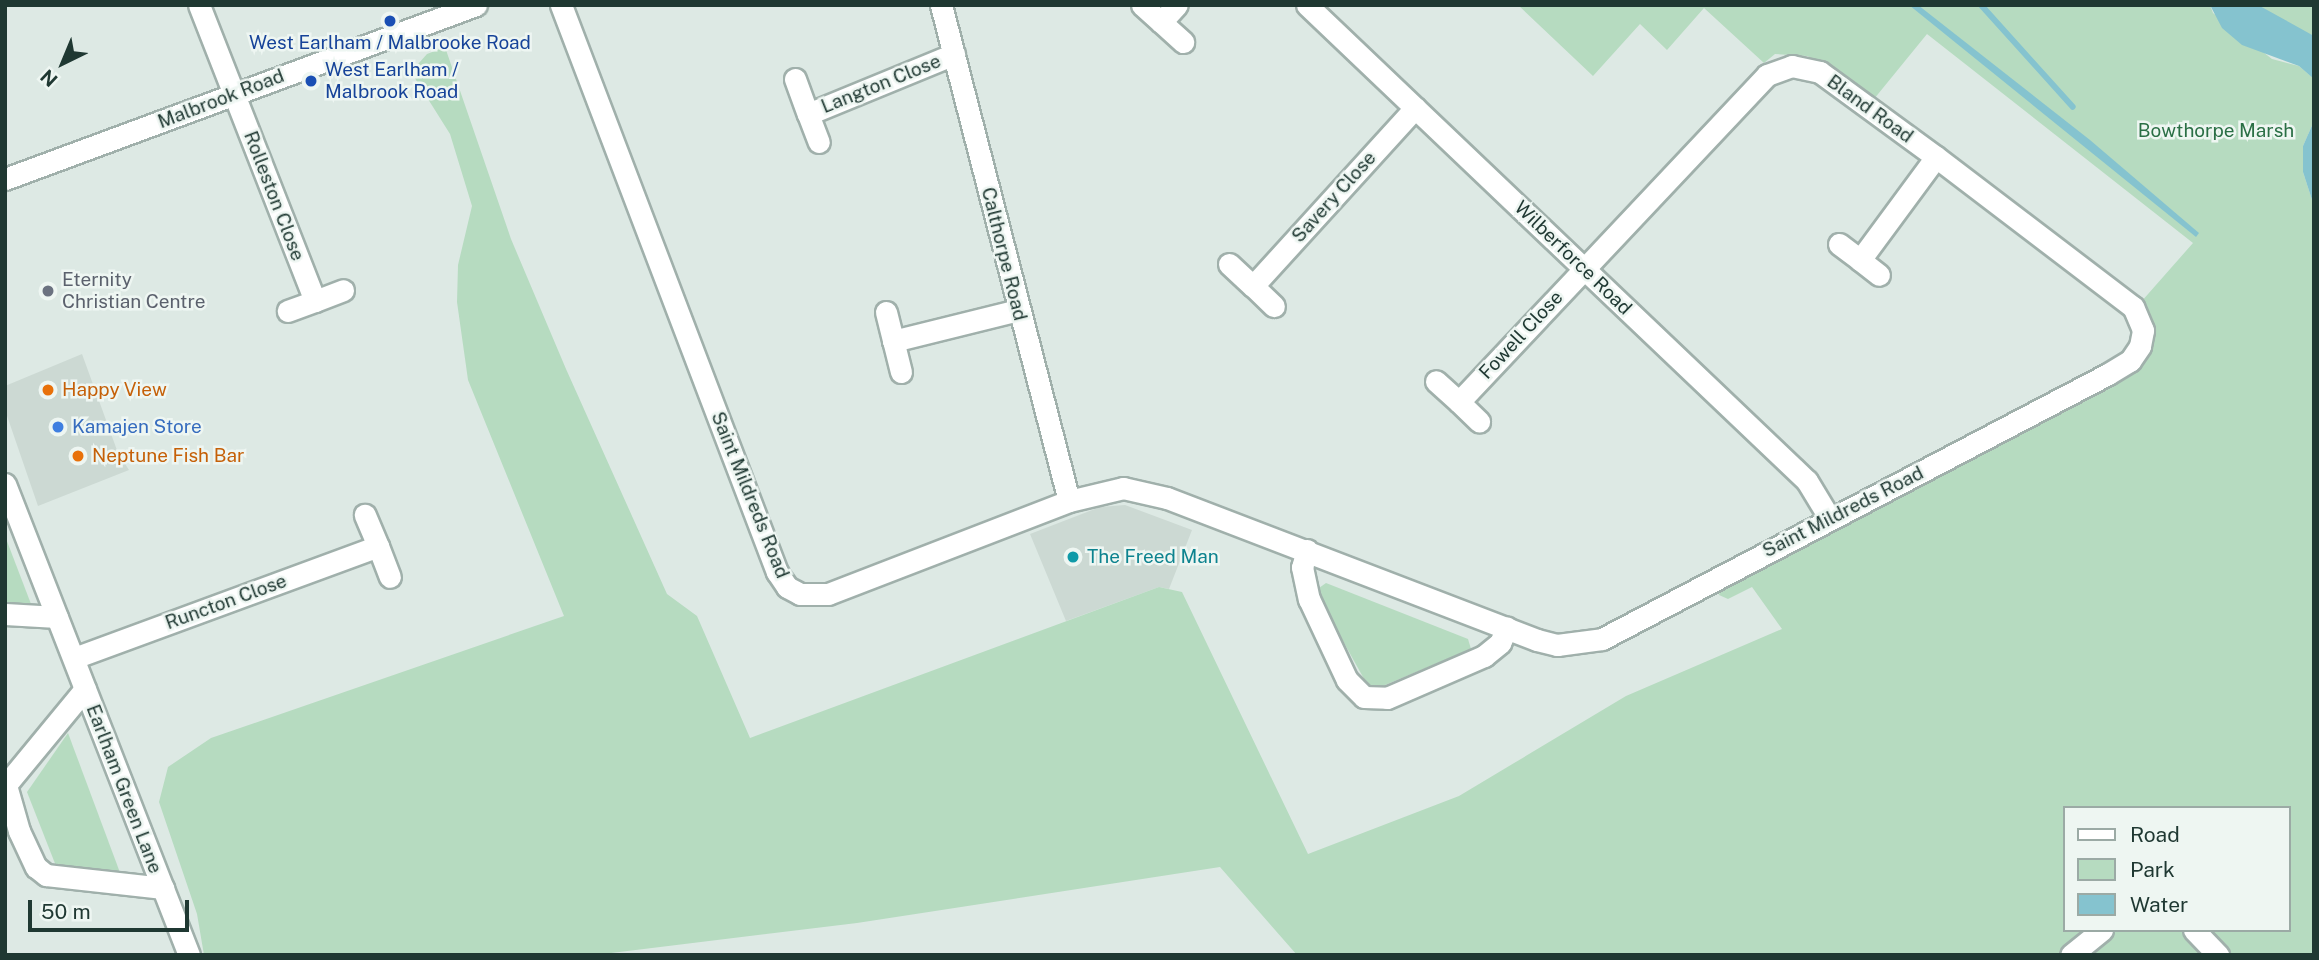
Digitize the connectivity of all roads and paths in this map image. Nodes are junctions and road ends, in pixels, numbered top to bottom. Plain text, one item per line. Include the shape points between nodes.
1 (198, 5) edge
2 (475, 5) edge
3 (561, 5) edge
4 (941, 5) edge
5 (1142, 5) edge
6 (1177, 5) edge
7 (1307, 5) edge
8 (1161, 22) junction
9 (1183, 43) dead end
10 (954, 54) junction
11 (795, 79) dead end
12 (233, 92) junction
13 (1415, 108) junction
14 (808, 114) junction
15 (819, 142) dead end
16 (1936, 157) junction
17 (5, 178) edge
18 (1839, 244) dead end
19 (1860, 260) junction
20 (1229, 264) dead end
21 (1584, 268) junction
22 (1879, 275) dead end
23 (1253, 286) junction
24 (343, 290) dead end
25 (315, 301) junction
26 (1274, 306) dead end
27 (1018, 310) junction
28 (288, 311) dead end
29 (886, 312) dead end
30 (2140, 317) joint
31 (893, 341) junction
32 (901, 372) dead end
33 (1436, 381) dead end
34 (1458, 402) junction
35 (1479, 421) dead end
36 (5, 484) edge
37 (1069, 501) junction
38 (365, 515) dead end
39 (1830, 519) junction
40 (378, 546) junction
41 (1307, 550) junction
42 (390, 577) dead end
43 (5, 614) edge
44 (57, 617) junction
45 (1507, 627) junction
46 (74, 658) junction
47 (85, 689) junction
48 (163, 888) junction
49 (2100, 932) edge
50 (2196, 932) edge
51 (189, 955) edge
52 (2071, 955) edge
53 (2218, 955) edge

1 - 12 street, Rolleston Close
2 - 12 street, Malbrook Road
3 - 37 street, Saint Mildreds Road via 777,572 787,587 800,594 828,594
4 - 10 street, Calthorpe Road
5 - 8 street
6 - 8 street
7 - 13 street, Wilberforce Road
8 - 9 street
10 - 14 street, Langton Close
10 - 27 street, Calthorpe Road
11 - 14 street, Langton Close
12 - 17 street, Malbrook Road via 103,145
12 - 25 street, Rolleston Close
13 - 21 street, Wilberforce Road
13 - 23 street, Savery Close
14 - 15 street, Langton Close
16 - 19 street
16 - 21 street, Bland Road via 1820,72 1792,66 1767,75
16 - 30 street, Bland Road
18 - 19 street
19 - 22 street
20 - 23 street
21 - 34 street, Fowell Close
21 - 39 street, Wilberforce Road via 1807,481
23 - 26 street
24 - 25 street
25 - 28 street
27 - 31 street
27 - 37 street, Calthorpe Road
29 - 31 street
30 - 39 street, Saint Mildreds Road via 2140,346 2130,360
31 - 32 street
33 - 34 street
34 - 35 street
36 - 44 street, Earlham Green Lane
37 - 41 street, Saint Mildreds Road via 1123,488 1144,490
38 - 40 street
39 - 45 street, Saint Mildreds Road via 1602,639 1557,645
40 - 42 street
40 - 46 street, Runcton Close
41 - 45 street, Saint Mildreds Road
41 - 45 street via 1302,575 1309,599 1347,680 1364,697 1387,698 1484,656 1500,643
43 - 44 street
44 - 46 street, Earlham Green Lane
46 - 47 street, Earlham Green Lane
47 - 48 street, Earlham Green Lane
47 - 48 street, Earlham Green Lane via 6,785 19,831 36,867 46,875
48 - 51 street, Earlham Green Lane
49 - 52 street
50 - 53 street

